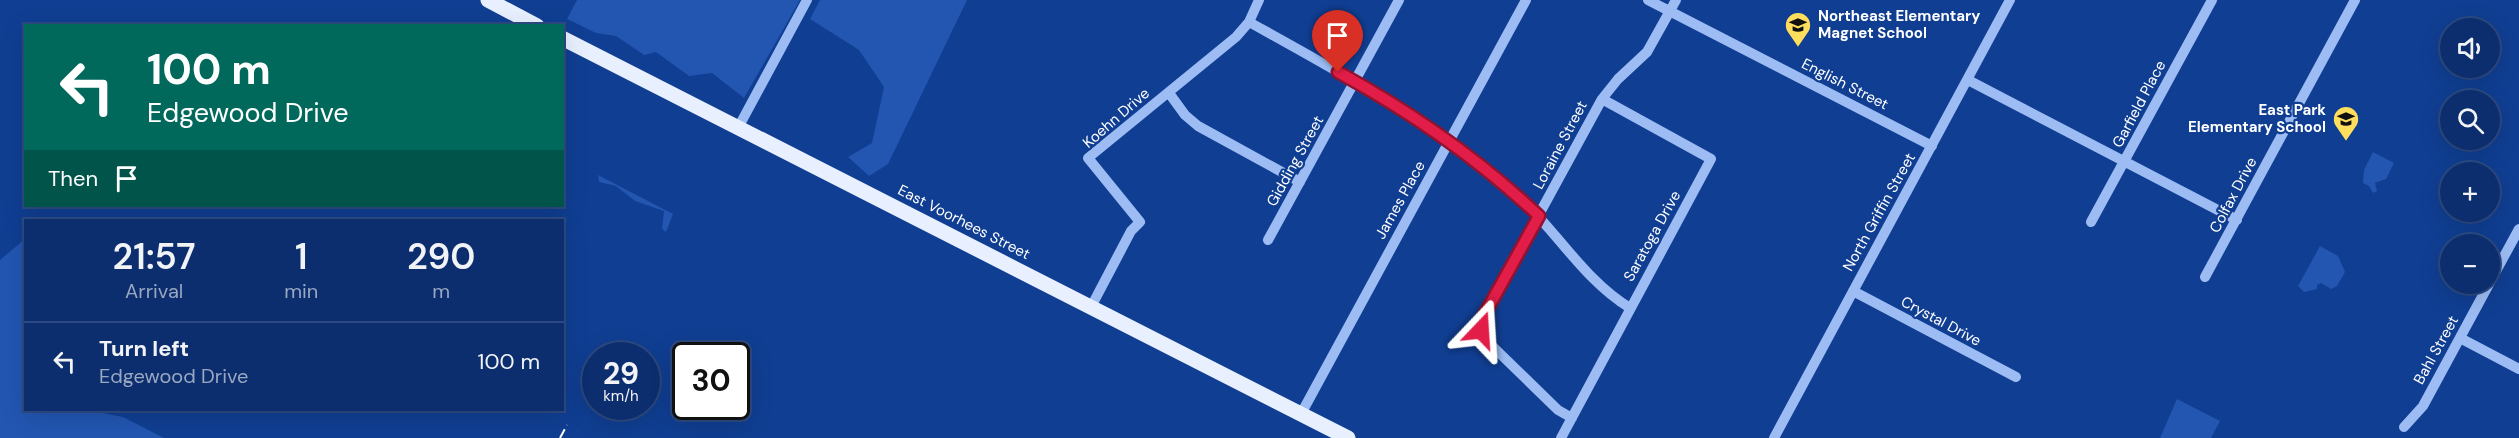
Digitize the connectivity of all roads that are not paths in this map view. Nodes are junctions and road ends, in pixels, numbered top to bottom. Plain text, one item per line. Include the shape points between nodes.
1 (488, 0) edge
2 (807, 0) edge
3 (1259, 0) edge
4 (1399, 0) edge
5 (1526, 0) edge
6 (1648, 0) edge
7 (1676, 0) edge
8 (2010, 0) edge
9 (2212, 0) edge
10 (2355, 0) edge
11 (1670, 11) junction
12 (1249, 22) junction
13 (533, 24) edge
14 (564, 39) edge
15 (1968, 80) junction
16 (1356, 82) junction
17 (1169, 93) junction
18 (1602, 99) junction
19 (738, 128) junction
20 (1449, 142) junction
21 (1932, 146) junction
22 (2126, 162) junction
23 (1300, 182) junction
24 (1539, 216) junction
25 (2237, 220) junction
26 (2091, 222) dead end
27 (2519, 229) edge
28 (1268, 240) dead end
29 (2500, 264) edge
30 (2205, 277) dead end
31 (1853, 291) junction
32 (2484, 294) edge
33 (1091, 307) junction
34 (1630, 308) junction
35 (2460, 338) junction
36 (2519, 369) edge
37 (2016, 377) dead end
38 (1301, 414) junction
39 (1572, 418) junction
40 (2404, 428) dead end
41 (1348, 438) edge
42 (1561, 438) edge
43 (1774, 438) edge

1 - 13 main road
2 - 19 street
3 - 12 street, Koehn Drive
4 - 16 street, Gidding Street
5 - 20 street, James Place
6 - 11 street, English Street
7 - 11 street, Loraine Street
8 - 15 street, North Griffin Street
9 - 22 street, Garfield Place
10 - 25 street, Colfax Drive
11 - 18 street, Loraine Street via 1647,52
11 - 21 street, English Street
12 - 16 street
12 - 17 street, Koehn Drive
14 - 19 main road, East Voorhees Street
15 - 21 street, North Griffin Street
15 - 22 street
16 - 20 street
16 - 23 street, Gidding Street
17 - 23 street via 1185,116 1198,126
17 - 33 street, Koehn Drive via 1088,158 1140,222 1131,231
18 - 24 street, Loraine Street
18 - 34 street, Saratoga Drive via 1711,159
19 - 33 main road, East Voorhees Street
20 - 24 street via 1511,189
20 - 38 street, James Place
21 - 31 street, North Griffin Street
22 - 25 street
22 - 26 street, Garfield Place
23 - 28 street, Gidding Street
24 - 34 street via 1611,297
24 - 39 street, Loraine Street via 1482,319 1481,330 1486,340 1558,410
25 - 30 street, Colfax Drive
27 - 29 street, Bahl Street
31 - 37 street, Crystal Drive
31 - 43 street, North Griffin Street
32 - 35 street, Bahl Street
33 - 38 main road, East Voorhees Street
34 - 39 street, Saratoga Drive
35 - 36 street
35 - 40 street, Bahl Street via 2423,406
38 - 41 main road, East Voorhees Street
39 - 42 street, Saratoga Drive

